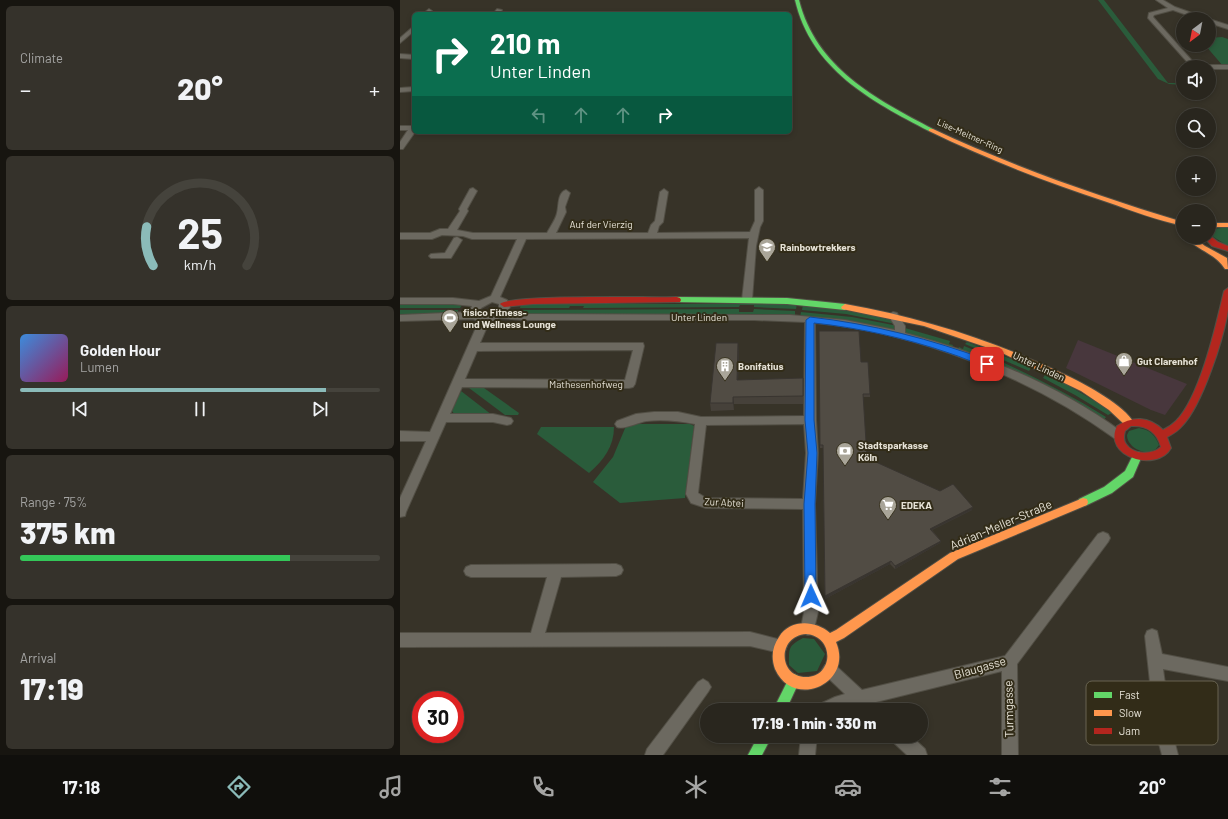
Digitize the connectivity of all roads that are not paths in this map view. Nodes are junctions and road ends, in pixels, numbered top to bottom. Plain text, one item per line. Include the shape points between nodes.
1 (797, 0) edge
2 (1159, 0) edge
3 (1173, 8) junction
4 (1184, 12) edge
5 (1216, 23) edge
6 (1228, 27) edge
7 (412, 30) edge
8 (400, 41) edge
9 (400, 56) edge
10 (412, 56) edge
11 (1189, 60) edge
12 (1216, 67) edge
13 (1228, 67) edge
14 (412, 89) edge
15 (400, 90) edge
16 (400, 128) edge
17 (412, 130) edge
18 (412, 130) edge
19 (412, 131) edge
20 (400, 133) edge
21 (400, 147) edge
22 (759, 190) dead end
23 (473, 191) dead end
24 (664, 192) dead end
25 (566, 193) dead end
26 (1144, 212) junction
27 (1176, 222) edge
28 (1216, 225) edge
29 (1228, 225) edge
30 (1176, 228) edge
31 (550, 235) junction
32 (753, 235) junction
33 (400, 236) edge
34 (454, 236) junction
35 (523, 236) junction
36 (652, 236) junction
37 (1197, 244) edge
38 (1215, 244) edge
39 (1228, 249) edge
40 (434, 256) dead end
41 (448, 256) junction
42 (459, 256) dead end
43 (1228, 267) edge
44 (1228, 291) edge
45 (494, 299) junction
46 (747, 300) junction
47 (400, 302) edge
48 (479, 304) junction
49 (504, 304) junction
50 (499, 315) junction
51 (893, 315) junction
52 (480, 317) junction
53 (400, 318) edge
54 (810, 320) junction
55 (898, 334) junction
56 (473, 347) junction
57 (458, 383) junction
58 (444, 418) junction
59 (810, 420) junction
60 (507, 421) dead end
61 (701, 422) junction
62 (1129, 423) junction
63 (621, 424) dead end
64 (1118, 435) junction
65 (1162, 435) junction
66 (400, 436) edge
67 (433, 437) junction
68 (1137, 456) junction
69 (405, 491) edge
70 (809, 504) junction
71 (400, 512) edge
72 (1103, 538) dead end
73 (616, 570) dead end
74 (471, 571) dead end
75 (556, 571) junction
76 (808, 628) junction
77 (1152, 636) dead end
78 (828, 639) junction
79 (400, 640) edge
80 (536, 640) junction
81 (780, 646) junction
82 (1154, 660) junction
83 (1009, 662) junction
84 (830, 670) junction
85 (1228, 674) edge
86 (794, 680) junction
87 (1157, 681) edge
88 (703, 687) dead end
89 (860, 698) junction
90 (782, 703) edge
91 (842, 703) edge
92 (865, 703) edge
93 (761, 743) edge
94 (808, 743) edge
95 (906, 743) edge
96 (1167, 745) edge
97 (653, 755) edge
98 (755, 755) edge
99 (807, 755) edge
100 (919, 755) edge
101 (1010, 755) edge
102 (1170, 755) edge

1 - 26 street, Lise-Meitner-Ring via 804,27 817,47 850,80 906,117 996,159
2 - 3 street
3 - 4 street
3 - 11 street via 1150,15
5 - 6 street
7 - 8 street
9 - 10 street
12 - 13 street
14 - 15 street
16 - 17 street
18 - 20 street
19 - 21 street
22 - 32 street via 759,221
23 - 34 street via 462,209 464,211
24 - 36 street via 659,222 655,225
25 - 31 street, Auf der Vierzig via 561,207 562,212
26 - 27 street, Lise-Meitner-Ring
26 - 30 street
28 - 29 street
31 - 35 street, Auf der Vierzig
31 - 36 street, Auf der Vierzig
32 - 36 street, Auf der Vierzig
32 - 46 street
33 - 34 street, Auf der Vierzig via 432,236 436,239
34 - 35 street, Auf der Vierzig
34 - 41 street
35 - 45 street
37 - 43 street via 1224,260
38 - 39 street
40 - 41 street
41 - 42 street
44 - 65 street via 1225,309 1191,407 1180,423
45 - 48 street
45 - 49 street
46 - 49 street, Unter Linden via 532,301
46 - 51 street, Unter Linden via 818,303
47 - 48 street via 453,301
48 - 52 street via 474,310
49 - 50 street via 504,309
50 - 52 street
50 - 54 street, Unter Linden via 778,317
51 - 55 street via 900,326
51 - 62 street, Unter Linden via 962,334 1036,364 1114,408
52 - 53 street
52 - 56 street
54 - 55 street, Unter Linden via 844,323
54 - 59 street
55 - 64 street, Unter Linden via 953,351 1016,376 1104,424
56 - 57 street
56 - 57 street, Mathesenhofweg via 638,346 630,384
57 - 58 street
58 - 60 street via 493,418
58 - 67 street
59 - 61 street
59 - 70 street via 812,453
61 - 63 street via 687,417 649,417
61 - 70 street, Zur Abtei via 692,494 695,499 706,503
62 - 64 street via 1120,429
62 - 65 street via 1149,425
64 - 68 street via 1125,449
65 - 68 street via 1166,446 1162,454 1152,458
66 - 67 street
67 - 69 street
68 - 78 street, Adrian-Meller-Straße via 1129,474 1108,490 1068,510 1013,530 954,556 840,634
69 - 71 street
70 - 76 street via 811,612
72 - 83 street, Blaugasse
73 - 75 street
74 - 75 street
75 - 80 street
76 - 78 street via 820,632
76 - 81 street via 791,633
77 - 82 street
78 - 84 street via 834,652
79 - 80 street
80 - 81 street via 750,639
81 - 86 street via 780,664 787,676
82 - 85 street
82 - 87 street
83 - 89 street, Blaugasse
83 - 101 street, Turmgasse
84 - 86 street via 825,676 812,682
84 - 89 street
86 - 90 street
88 - 97 street
89 - 91 street, Blaugasse
89 - 92 street
93 - 98 street
94 - 99 street
95 - 100 street
96 - 102 street

